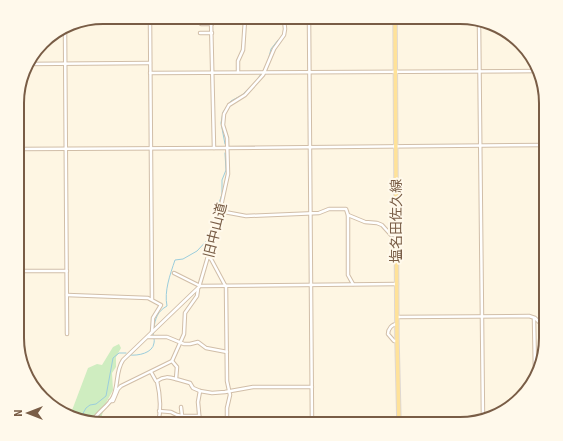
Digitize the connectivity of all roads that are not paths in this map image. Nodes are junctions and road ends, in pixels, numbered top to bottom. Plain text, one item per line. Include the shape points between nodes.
1 (150, 24) edge
2 (211, 24) edge
3 (245, 24) edge
4 (284, 24) edge
5 (309, 24) edge
6 (395, 24) edge
7 (479, 27) edge
8 (200, 33) dead end
9 (212, 33) junction
10 (65, 34) edge
11 (65, 63) junction
12 (150, 63) junction
13 (35, 64) edge
14 (395, 71) junction
15 (480, 71) junction
16 (532, 71) edge
17 (238, 72) junction
18 (309, 72) junction
19 (150, 73) junction
20 (213, 73) junction
21 (264, 73) junction
22 (480, 145) junction
23 (539, 145) edge
24 (396, 146) junction
25 (310, 147) junction
26 (24, 148) edge
27 (151, 148) junction
28 (214, 148) junction
29 (227, 148) junction
30 (66, 149) junction
31 (219, 211) junction
32 (310, 213) junction
33 (348, 215) junction
34 (396, 235) junction
35 (208, 257) junction
36 (24, 271) edge
37 (67, 271) junction
38 (174, 273) dead end
39 (311, 284) junction
40 (353, 284) junction
41 (397, 284) junction
42 (226, 285) junction
43 (199, 287) junction
44 (67, 295) junction
45 (152, 299) junction
46 (482, 316) junction
47 (397, 317) junction
48 (534, 318) junction
49 (539, 323) edge
50 (397, 324) junction
51 (152, 332) junction
52 (67, 334) dead end
53 (148, 337) junction
54 (397, 341) junction
55 (180, 343) junction
56 (227, 352) junction
57 (172, 361) junction
58 (535, 364) edge
59 (151, 372) junction
60 (176, 379) junction
61 (157, 381) junction
62 (312, 386) junction
63 (200, 391) junction
64 (230, 391) junction
65 (110, 401) junction
66 (181, 407) dead end
67 (160, 411) junction
68 (483, 414) edge
69 (182, 416) junction
70 (199, 416) joint
71 (95, 417) edge
72 (159, 417) edge
73 (227, 417) edge
74 (312, 417) edge
75 (399, 417) edge

1 - 12 street
2 - 9 street
3 - 17 street
4 - 21 street, 旧中山道 via 284,35 272,52
5 - 18 street
6 - 14 main road, 塩名田佐久線
7 - 15 street
8 - 9 street
9 - 20 street
10 - 11 street
11 - 12 street
11 - 13 street
11 - 30 street
12 - 19 street
14 - 15 street
14 - 18 street
14 - 24 main road, 塩名田佐久線
15 - 16 street
15 - 22 street
17 - 20 street
17 - 21 street
18 - 21 street
18 - 25 street
19 - 20 street
19 - 27 street
20 - 28 street
21 - 29 street, 旧中山道 via 245,95 228,107 224,114
22 - 23 street
22 - 24 street
22 - 46 street
24 - 25 street
24 - 34 main road, 塩名田佐久線
25 - 29 street
25 - 32 street
26 - 30 street
27 - 28 street
27 - 30 street
27 - 45 street
28 - 29 street
29 - 31 street, 旧中山道 via 228,174
30 - 37 street
31 - 32 street via 246,216
31 - 35 street, 旧中山道
32 - 33 street via 345,209
32 - 39 street
33 - 34 street via 382,225 390,235
33 - 40 street via 348,275
34 - 41 main road, 塩名田佐久線
35 - 42 street
35 - 43 street, 旧中山道
36 - 37 street
37 - 44 street
38 - 43 street
39 - 40 street
39 - 42 street
39 - 62 street
40 - 41 street
41 - 47 main road, 塩名田佐久線
42 - 43 street
42 - 56 street
43 - 51 street
43 - 55 street, 旧中山道 via 196,298 185,313 184,334
44 - 45 street
44 - 52 street
45 - 51 street via 161,305 153,318
46 - 47 street
46 - 48 street
46 - 68 street
47 - 50 main road, 塩名田佐久線
48 - 49 street
48 - 58 street
50 - 54 main road, 塩名田佐久線
50 - 54 street via 389,329 388,334
51 - 53 street
53 - 55 street via 170,337
53 - 65 street via 122,362 116,389
54 - 75 main road, 塩名田佐久線
55 - 56 street via 198,342 206,348
55 - 57 street, 旧中山道
56 - 64 street via 227,381
57 - 59 street
57 - 60 street via 177,367
59 - 61 street
59 - 65 street via 120,386 113,401
60 - 61 street via 168,377
60 - 63 street via 190,383 192,388
61 - 67 street
62 - 64 street via 253,387
62 - 74 street
63 - 64 street
63 - 70 street
64 - 73 street
65 - 71 street
66 - 69 street
67 - 69 street
67 - 72 street
69 - 70 street

